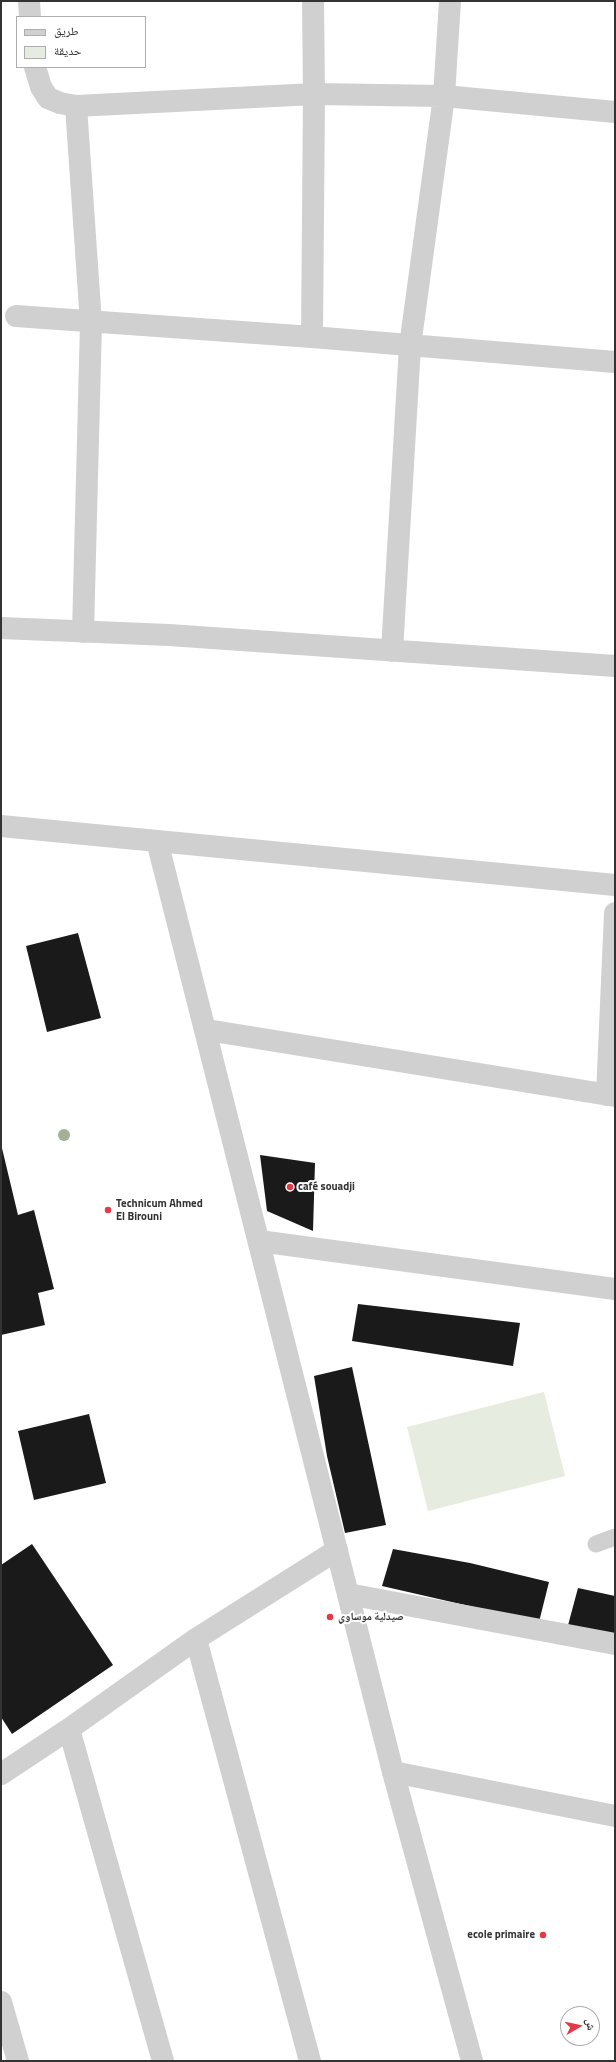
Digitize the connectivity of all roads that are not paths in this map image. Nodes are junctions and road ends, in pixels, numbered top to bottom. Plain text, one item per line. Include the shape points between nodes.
1 (30, 1) edge
2 (313, 1) edge
3 (450, 1) edge
4 (30, 16) edge
5 (35, 68) edge
6 (314, 94) junction
7 (444, 96) junction
8 (76, 106) junction
9 (615, 112) edge
10 (16, 316) dead end
11 (91, 323) junction
12 (312, 337) junction
13 (410, 346) junction
14 (615, 362) edge
15 (1, 628) edge
16 (83, 632) junction
17 (392, 651) junction
18 (615, 666) edge
19 (1, 826) edge
20 (157, 841) junction
21 (615, 885) edge
22 (615, 913) edge
23 (207, 1030) junction
24 (611, 1095) edge
25 (259, 1241) junction
26 (615, 1289) edge
27 (615, 1537) edge
28 (596, 1544) dead end
29 (337, 1550) junction
30 (348, 1594) junction
31 (196, 1639) junction
32 (615, 1644) edge
33 (69, 1729) junction
34 (393, 1772) junction
35 (1, 1774) edge
36 (615, 1816) edge
37 (1, 2002) edge
38 (18, 2061) edge
39 (163, 2061) edge
40 (310, 2061) edge
41 (472, 2061) edge

1 - 4 street
2 - 6 street
3 - 7 street
5 - 8 street via 48,98
6 - 7 street
6 - 8 street
6 - 12 street
7 - 9 street
7 - 13 street
8 - 11 street
10 - 11 street
11 - 12 street
11 - 16 street
12 - 13 street
13 - 14 street
13 - 17 street
15 - 16 street
16 - 17 street via 169,635
17 - 18 street
19 - 20 street
20 - 21 street
20 - 23 street
22 - 24 street
23 - 24 street
23 - 25 street
25 - 26 street
25 - 29 street
27 - 28 lane
29 - 30 street
29 - 31 street
30 - 32 street
30 - 34 street
31 - 33 street
31 - 40 street
33 - 35 street
33 - 39 street
34 - 36 street
34 - 41 street
37 - 38 street

